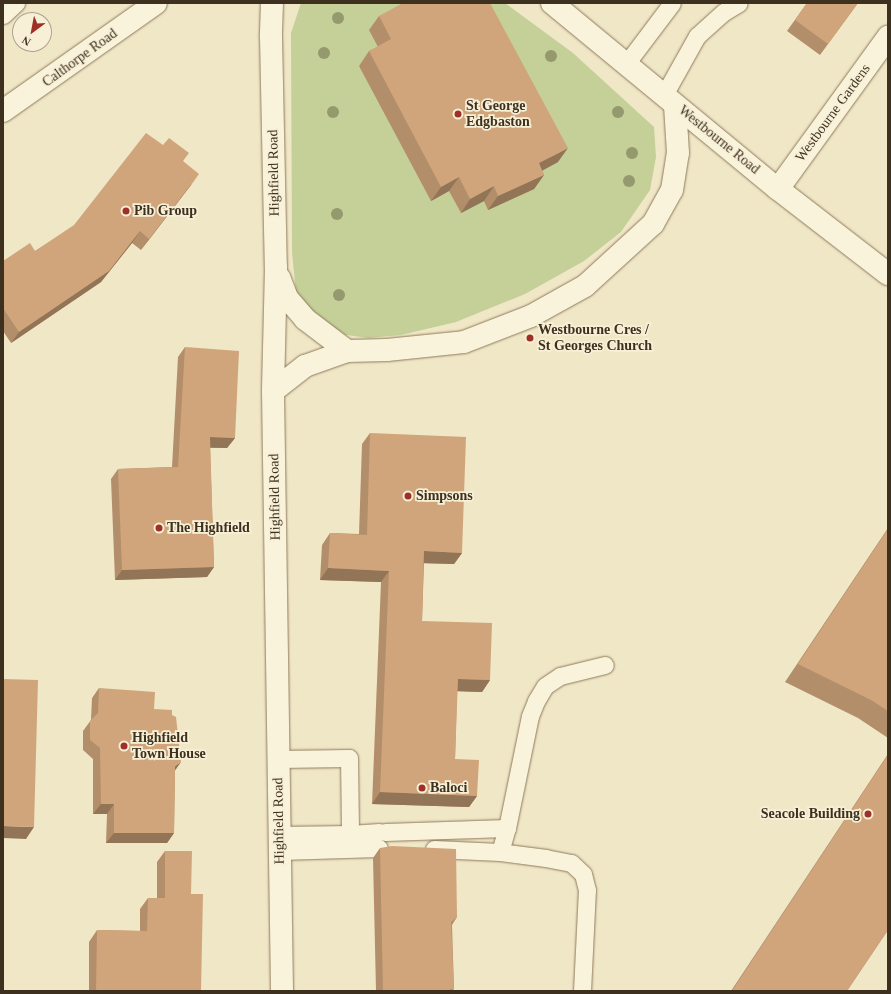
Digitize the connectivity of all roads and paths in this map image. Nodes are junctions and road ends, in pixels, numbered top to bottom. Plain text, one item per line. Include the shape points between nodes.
1 (16, 3) edge
2 (156, 3) edge
3 (285, 3) edge
4 (552, 3) edge
5 (672, 3) edge
6 (738, 3) edge
7 (272, 13) edge
8 (3, 15) edge
9 (888, 37) edge
10 (626, 64) junction
11 (670, 100) junction
12 (3, 111) edge
13 (778, 189) junction
14 (276, 267) junction
15 (888, 274) edge
16 (347, 351) junction
17 (273, 391) junction
18 (605, 665) dead end
19 (278, 759) junction
20 (507, 828) junction
21 (350, 834) junction
22 (385, 841) junction
23 (280, 843) junction
24 (417, 848) edge
25 (500, 852) junction
26 (282, 991) edge
27 (582, 991) edge

1 - 8 lane
2 - 12 main road, Calthorpe Road
3 - 7 main road
4 - 10 main road, Westbourne Road
5 - 10 lane
6 - 11 lane via 697,36
7 - 14 main road, Highfield Road
9 - 13 main road, Westbourne Gardens
10 - 11 main road, Westbourne Road
11 - 13 main road, Westbourne Road
11 - 16 main road via 678,153 672,190 653,224 585,286 531,316 464,342 387,350
13 - 15 main road, Westbourne Road
14 - 16 main road via 286,298 304,319
14 - 17 main road, Highfield Road
16 - 17 main road via 305,366
17 - 19 main road, Highfield Road
18 - 20 lane via 560,676 545,686 530,716
19 - 21 lane via 349,758
19 - 23 main road, Highfield Road
20 - 22 lane
20 - 25 lane
21 - 22 lane
21 - 23 lane
22 - 23 lane
23 - 26 main road, Highfield Road
24 - 25 lane
25 - 27 lane via 571,863 583,874 586,890

